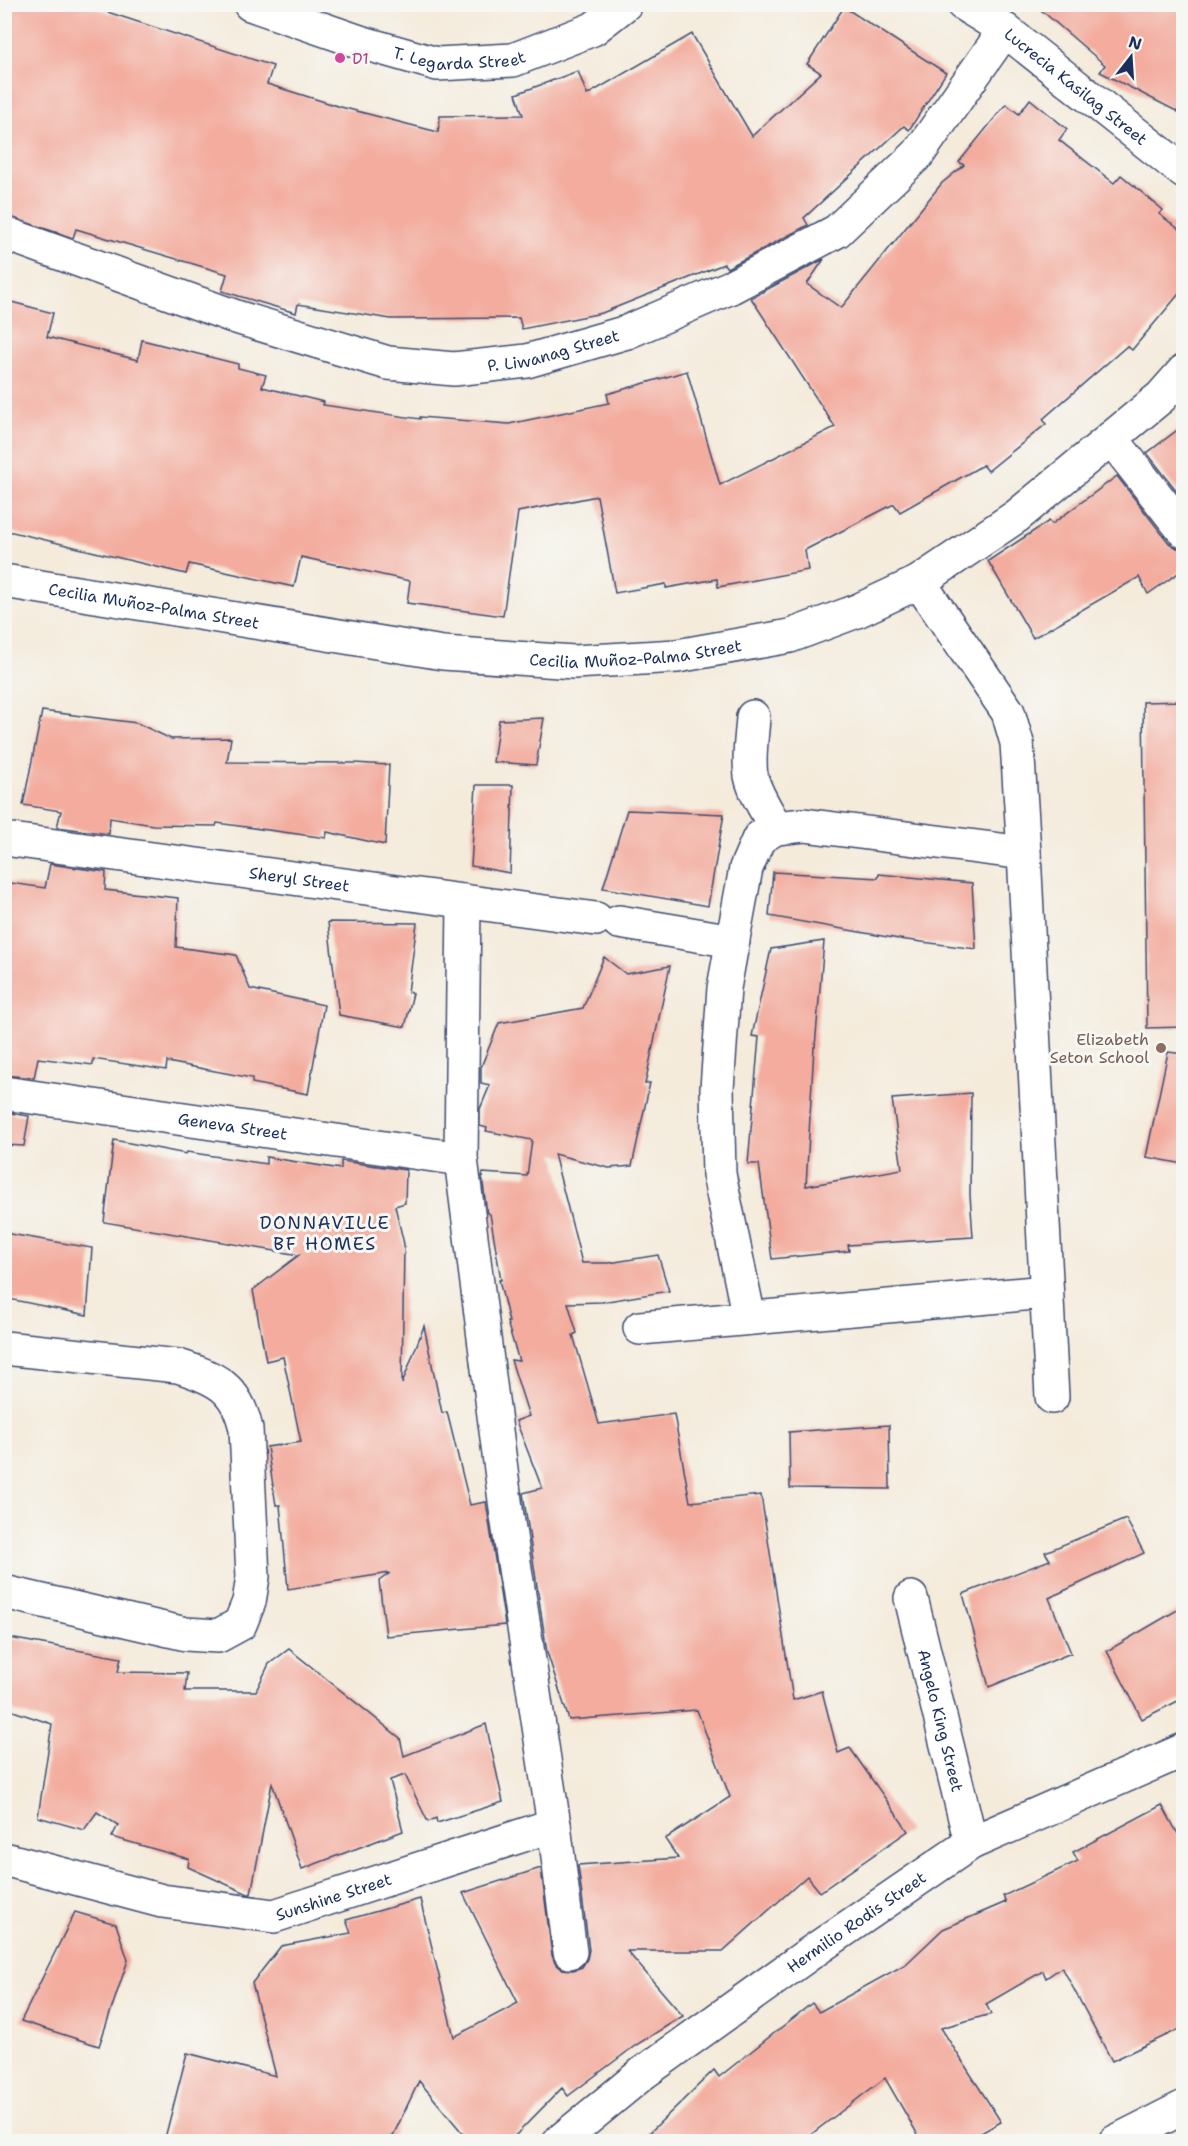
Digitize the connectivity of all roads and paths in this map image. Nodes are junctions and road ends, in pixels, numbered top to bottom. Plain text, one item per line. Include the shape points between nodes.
1 (250, 4) edge
2 (625, 4) edge
3 (963, 4) edge
4 (1005, 30) junction
5 (1184, 172) edge
6 (4, 233) edge
7 (1184, 371) edge
8 (1112, 438) junction
9 (1184, 531) edge
10 (4, 581) edge
11 (919, 582) junction
12 (753, 717) dead end
13 (776, 828) junction
14 (4, 839) edge
15 (1024, 853) junction
16 (464, 901) junction
17 (732, 941) junction
18 (4, 1093) edge
19 (461, 1159) junction
20 (1046, 1292) junction
21 (749, 1318) junction
22 (640, 1328) dead end
23 (4, 1348) edge
24 (1052, 1397) dead end
25 (4, 1592) edge
26 (910, 1598) dead end
27 (1184, 1750) edge
28 (554, 1825) junction
29 (971, 1843) junction
30 (4, 1859) edge
31 (570, 1952) dead end
32 (1184, 2107) edge
33 (559, 2142) edge
34 (1115, 2142) edge

1 - 2 street, T. Legarda Street via 437,64 513,60 593,30
3 - 4 street, Lucrecia Kasilag Street
4 - 5 street, Lucrecia Kasilag Street
4 - 6 street, P. Liwanag Street via 918,154 837,231 731,287 627,332 527,361 454,369 388,363 236,317
7 - 8 street, Cecilia Muñoz-Palma Street via 1161,397
8 - 9 street
8 - 11 street, Cecilia Muñoz-Palma Street via 1017,516
10 - 11 street, Cecilia Muñoz-Palma Street via 443,653 574,662 677,656 790,636
11 - 15 street via 1008,712 1017,743
12 - 13 street via 752,777
13 - 15 street via 804,825
13 - 17 street via 759,838 746,868
14 - 16 street, Sheryl Street
15 - 20 street
16 - 17 street, Sheryl Street
16 - 19 street
17 - 21 street via 724,988 717,1089 719,1174
18 - 19 street, Geneva Street
19 - 28 street via 507,1516
20 - 21 street
20 - 24 street
21 - 22 street
23 - 25 street via 178,1366 204,1374 228,1390 242,1409 246,1429 253,1577 240,1623 218,1636 186,1634
26 - 29 street, Angelo King Street
27 - 29 street, Hermilio Rodis Street
28 - 30 street, Sunshine Street via 274,1916 162,1900
28 - 31 street
29 - 33 street, Hermilio Rodis Street via 643,2073
32 - 34 street

